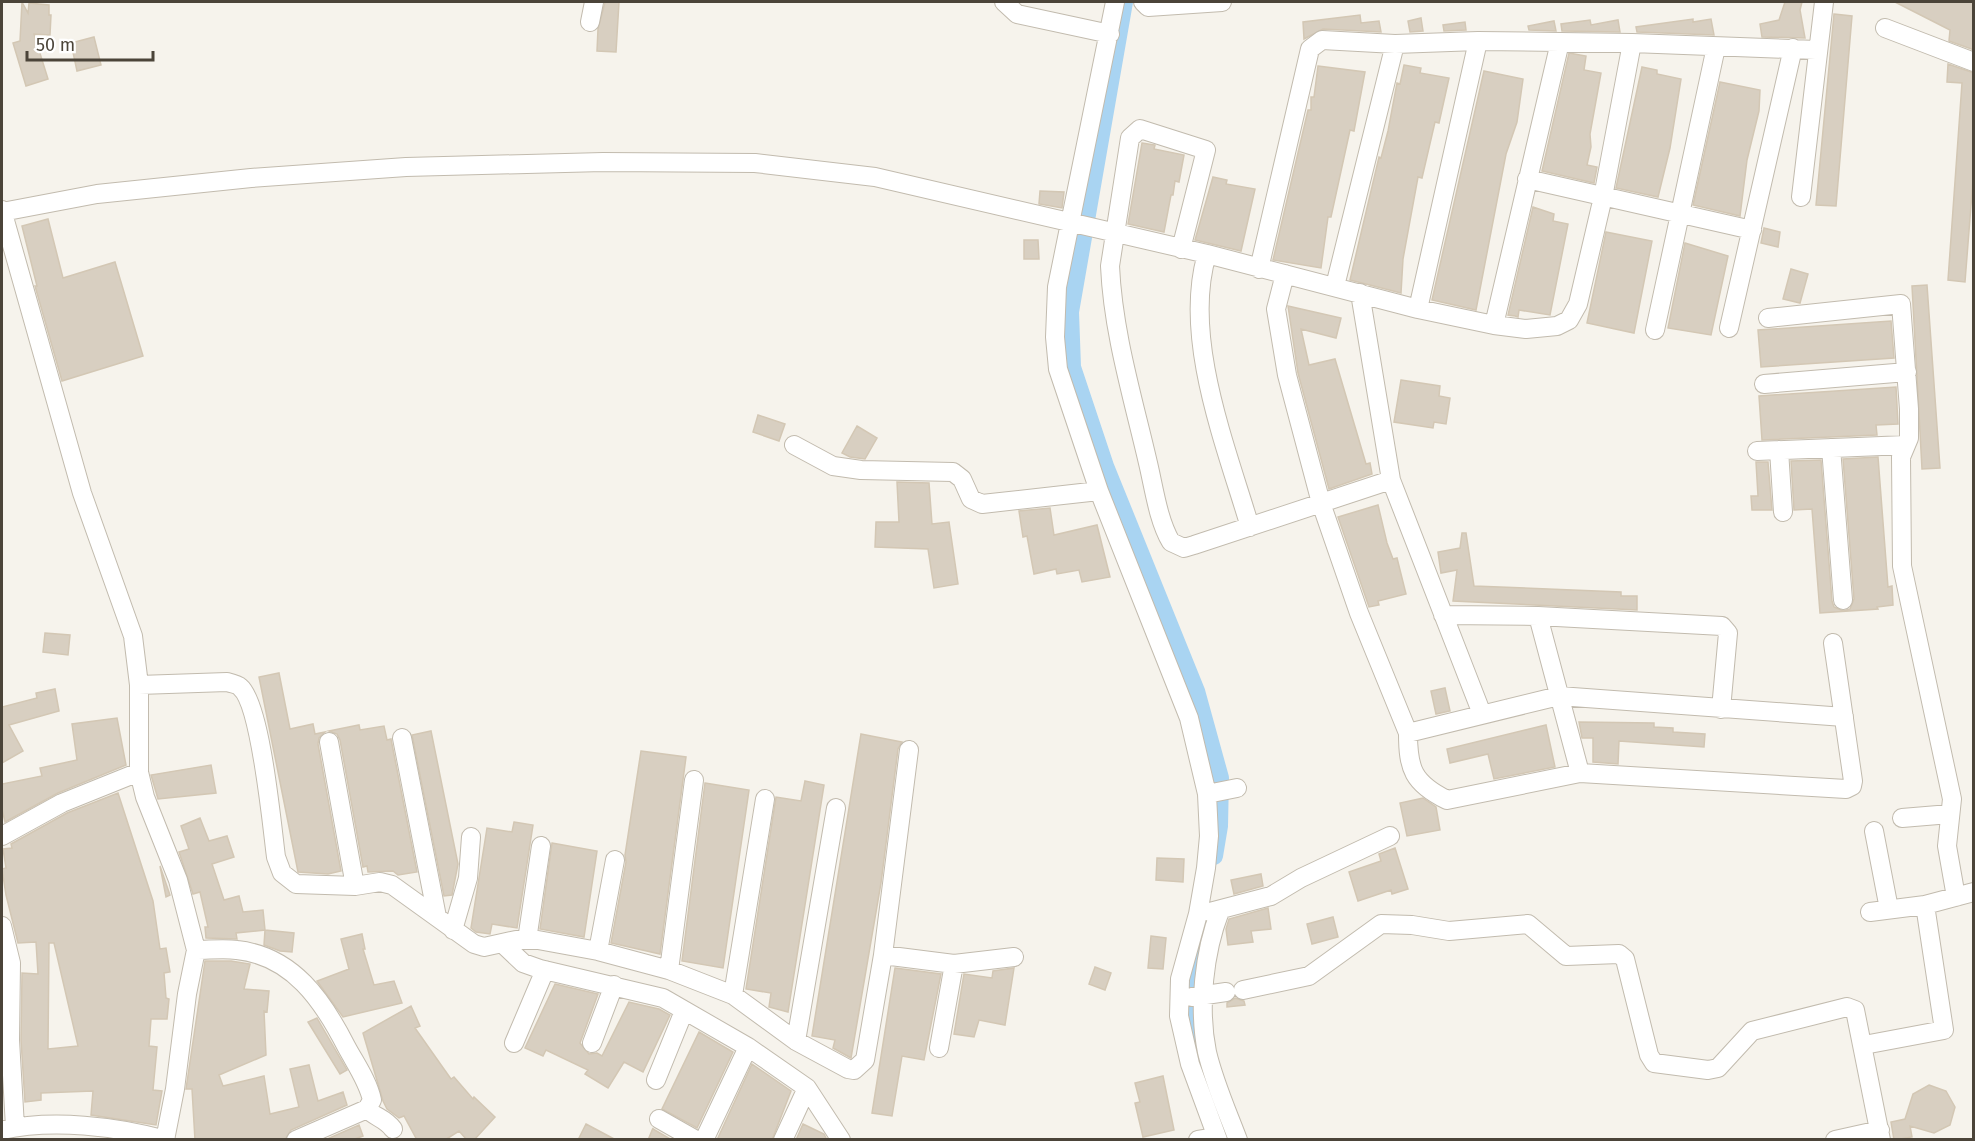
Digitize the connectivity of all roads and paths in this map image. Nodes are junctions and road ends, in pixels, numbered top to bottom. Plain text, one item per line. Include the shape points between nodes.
1 (594, 2) edge
2 (1004, 2) edge
3 (1115, 2) edge
4 (1143, 2) edge
5 (1222, 2) edge
6 (1824, 2) edge
7 (590, 22) dead end
8 (1885, 28) dead end
9 (1110, 34) junction
10 (1478, 41) junction
11 (1560, 42) junction
12 (1632, 43) junction
13 (1395, 44) junction
14 (1716, 47) junction
15 (1793, 48) junction
16 (1816, 50) junction
17 (1974, 62) edge
18 (1527, 178) junction
19 (1603, 197) junction
20 (1801, 197) dead end
21 (2, 211) edge
22 (1678, 214) junction
23 (1073, 223) junction
24 (1752, 230) junction
25 (1111, 232) junction
26 (1180, 249) junction
27 (1207, 254) junction
28 (1259, 269) junction
29 (1285, 274) junction
30 (1335, 286) junction
31 (1360, 293) junction
32 (1418, 309) junction
33 (1768, 318) dead end
34 (1494, 325) junction
35 (1729, 328) dead end
36 (1655, 330) dead end
37 (1906, 372) junction
38 (1764, 384) dead end
39 (1906, 444) junction
40 (794, 445) dead end
41 (1832, 448) junction
42 (1779, 450) junction
43 (1757, 451) dead end
44 (1391, 480) junction
45 (1099, 492) junction
46 (1322, 503) junction
47 (1783, 512) dead end
48 (1250, 526) junction
49 (1843, 600) dead end
50 (1443, 615) junction
51 (1538, 616) junction
52 (1833, 643) dead end
53 (1559, 696) junction
54 (138, 698) junction
55 (1721, 709) junction
56 (1482, 714) junction
57 (1845, 717) junction
58 (1408, 734) junction
59 (402, 738) dead end
60 (329, 742) dead end
61 (909, 750) dead end
62 (139, 772) junction
63 (1580, 773) junction
64 (694, 780) dead end
65 (765, 799) dead end
66 (836, 808) dead end
67 (1950, 814) junction
68 (1902, 818) dead end
69 (1874, 831) dead end
70 (2, 836) edge
71 (1390, 836) dead end
72 (471, 837) dead end
73 (541, 846) dead end
74 (615, 860) dead end
75 (355, 886) junction
76 (1965, 895) edge
77 (1925, 905) junction
78 (1889, 909) junction
79 (1208, 912) junction
80 (1870, 912) dead end
81 (437, 917) junction
82 (2, 926) edge
83 (453, 930) junction
84 (527, 940) junction
85 (502, 944) junction
86 (196, 950) junction
87 (598, 951) junction
88 (883, 955) junction
89 (1014, 957) dead end
90 (954, 964) junction
91 (545, 970) junction
92 (669, 970) junction
93 (614, 986) junction
94 (733, 995) junction
95 (1192, 997) junction
96 (684, 1011) junction
97 (796, 1041) junction
98 (513, 1043) dead end
99 (592, 1043) dead end
100 (1864, 1045) junction
101 (748, 1047) junction
102 (939, 1048) dead end
103 (656, 1080) dead end
104 (807, 1088) junction
105 (367, 1110) junction
106 (659, 1119) dead end
107 (8, 1128) edge
108 (393, 1129) dead end
109 (108, 1134) edge
110 (1880, 1135) edge
111 (1218, 1138) edge
112 (165, 1139) edge
113 (296, 1140) edge
114 (696, 1140) edge
115 (704, 1140) edge
116 (783, 1140) edge
117 (841, 1140) edge
118 (1198, 1140) edge
119 (1238, 1140) edge
120 (1834, 1140) edge

1 - 7 street
2 - 9 street via 1017,14
3 - 9 street
4 - 5 street via 1148,7
6 - 16 street
8 - 17 street
9 - 23 street
10 - 11 street
10 - 13 street
10 - 32 street
11 - 12 street
11 - 18 street
12 - 14 street
12 - 19 street
13 - 28 street via 1322,40 1310,49
13 - 30 street
14 - 15 street
14 - 22 street
15 - 16 street
15 - 24 street
16 - 20 street
18 - 19 street
18 - 34 street
19 - 22 street
19 - 34 street via 1578,304 1569,320 1557,326 1526,329
21 - 23 street via 97,194 394,168 603,162 755,163 875,177
21 - 54 street via 82,493 132,636
22 - 24 street
22 - 36 street
23 - 25 street
23 - 45 street via 1057,287 1056,361
24 - 35 street
25 - 26 street
25 - 26 street via 1130,138 1140,129 1206,150
25 - 48 street via 1110,266 1120,340 1168,536 1184,548
26 - 27 street
27 - 28 street
27 - 48 street via 1200,277 1198,310 1210,393
28 - 29 street
29 - 30 street
29 - 46 street via 1276,300 1276,319
30 - 31 street
31 - 32 street
31 - 44 street
32 - 34 street
33 - 37 street via 1901,304
37 - 38 street
37 - 39 street
39 - 41 street
39 - 67 street via 1901,457 1902,566 1952,799
40 - 45 street via 833,466 953,472 962,479 971,499 982,504
41 - 42 street
41 - 49 street
42 - 43 street
42 - 47 street
44 - 46 street
44 - 50 street
45 - 79 street via 1221,791 1209,836
46 - 48 street
46 - 58 street via 1359,613
50 - 51 street
50 - 56 street
51 - 53 street
51 - 55 street via 1725,627 1728,633
52 - 57 street
53 - 55 street
53 - 56 street
53 - 63 street
54 - 62 street
54 - 75 street via 228,682 240,687 250,702 257,727 276,858 282,873 296,884
55 - 57 street
56 - 58 street
57 - 63 street via 1853,781 1846,789
58 - 63 street via 1412,772 1424,786 1447,800
59 - 81 street
60 - 75 street
61 - 88 street
62 - 70 street via 62,803
62 - 86 street via 178,880
64 - 92 street
65 - 94 street
66 - 97 street
67 - 68 street
67 - 76 street via 1947,846
69 - 78 street
71 - 79 street via 1271,896
72 - 83 street via 468,878
73 - 84 street
74 - 87 street
75 - 81 street via 380,882 392,885
76 - 77 street
77 - 78 street
77 - 100 street via 1944,1030
78 - 80 street
79 - 95 street via 1212,936
79 - 95 street via 1180,979
81 - 83 street
82 - 107 street via 11,963
83 - 85 street via 484,947
84 - 85 street
84 - 87 street
85 - 91 street via 524,963
86 - 105 street via 250,952 276,962 307,984 326,1008 371,1092
86 - 112 street
87 - 92 street
88 - 90 street
88 - 97 street via 862,1065 848,1069
89 - 90 street
90 - 102 street
91 - 93 street
91 - 98 street
92 - 94 street
93 - 96 street via 663,998
93 - 99 street
94 - 97 street
95 - 100 street via 1309,976 1381,924 1449,931 1528,924 1566,956 1619,954 1625,959 1654,1063 1718,1068 1752,1031 1847,1007 1855,1010
95 - 111 street via 1179,1016 1190,1064
95 - 119 street
96 - 101 street
96 - 103 street
100 - 110 street
101 - 104 street
101 - 115 street
104 - 116 street
104 - 117 street
105 - 108 street via 385,1118
105 - 113 street
106 - 114 street
107 - 109 street via 72,1126
109 - 112 street
110 - 120 street
111 - 118 street

